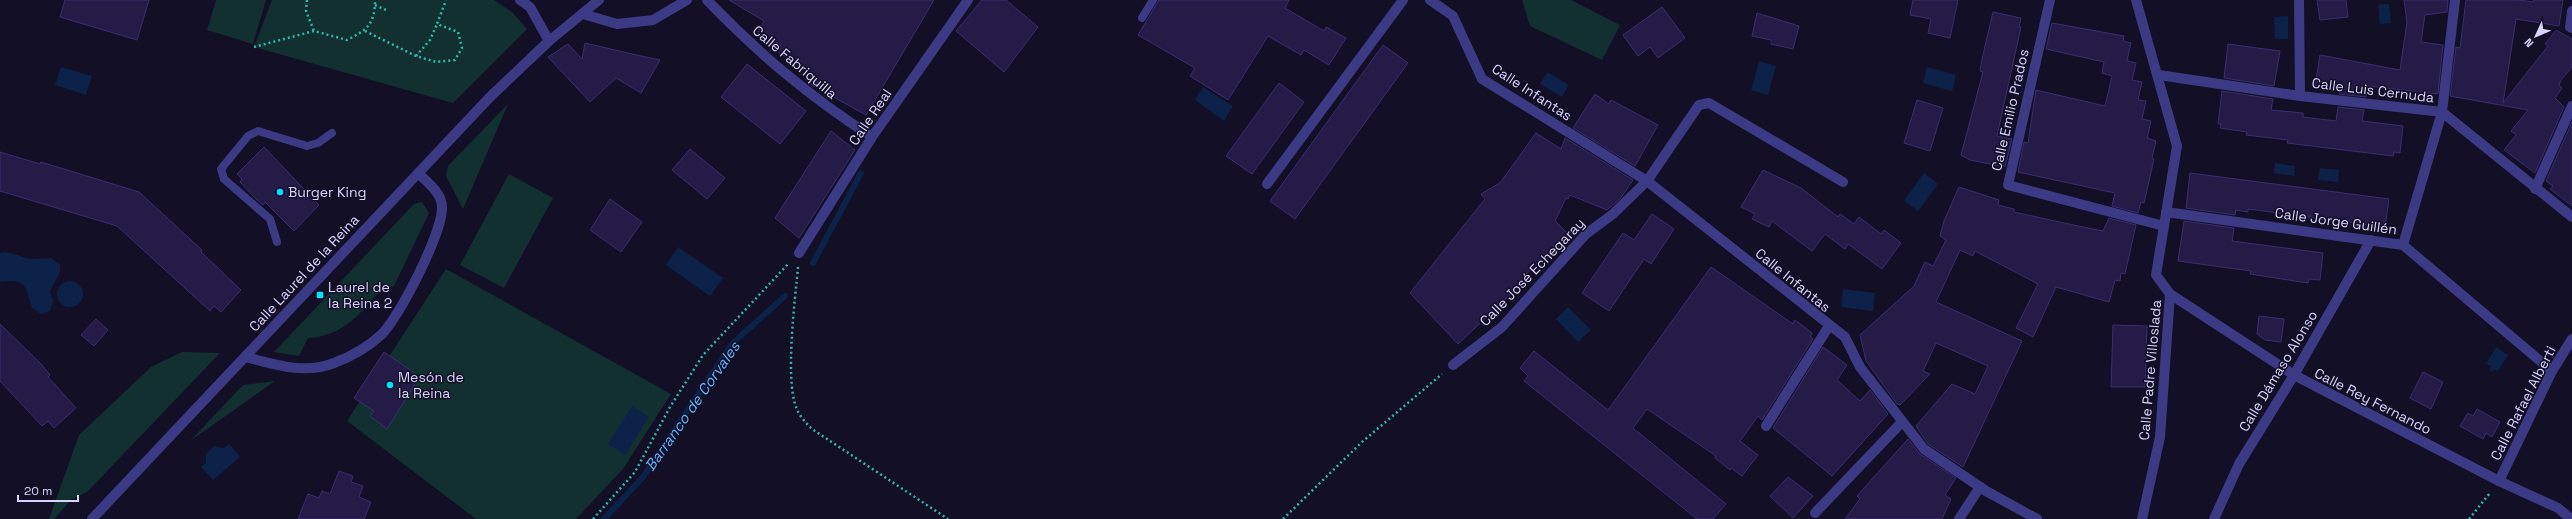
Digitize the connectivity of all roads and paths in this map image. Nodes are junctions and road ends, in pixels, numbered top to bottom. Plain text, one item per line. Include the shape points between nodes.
1 (307, 0) edge
2 (375, 0) edge
3 (446, 0) edge
4 (520, 0) edge
5 (599, 0) edge
6 (687, 0) edge
7 (707, 0) edge
8 (968, 0) edge
9 (1153, 0) edge
10 (1403, 0) edge
11 (1430, 0) edge
12 (2050, 0) edge
13 (2136, 0) edge
14 (2299, 0) edge
15 (2456, 0) edge
16 (375, 5) junction
17 (386, 10) dead end
18 (2572, 11) edge
19 (583, 14) junction
20 (1142, 18) dead end
21 (437, 24) junction
22 (2572, 28) edge
23 (314, 31) junction
24 (365, 31) junction
25 (549, 41) junction
26 (254, 47) dead end
27 (416, 56) junction
28 (2159, 75) junction
29 (2300, 96) junction
30 (2572, 106) edge
31 (2442, 112) junction
32 (332, 133) dead end
33 (872, 137) junction
34 (418, 173) junction
35 (1647, 181) junction
36 (1843, 182) dead end
37 (1267, 184) dead end
38 (2535, 189) junction
39 (2166, 212) junction
40 (2572, 217) edge
41 (2164, 226) junction
42 (2371, 240) junction
43 (277, 242) dead end
44 (2403, 245) junction
45 (799, 252) junction
46 (2170, 294) junction
47 (1828, 326) junction
48 (2572, 339) edge
49 (245, 356) junction
50 (1453, 365) joint
51 (2552, 371) junction
52 (2294, 375) junction
53 (1901, 423) junction
54 (1766, 426) dead end
55 (2499, 481) junction
56 (1980, 487) junction
57 (1815, 513) dead end
58 (92, 519) edge
59 (593, 519) edge
60 (948, 519) edge
61 (1283, 519) edge
62 (1958, 519) edge
63 (2037, 519) edge
64 (2142, 519) edge
65 (2214, 519) edge
66 (2469, 519) edge
67 (2571, 519) edge

1 - 23 path via 306,10
2 - 16 path
3 - 21 path
4 - 25 street via 530,7
5 - 19 street, Calle Laurel de la Reina
6 - 19 street via 653,20 617,24
7 - 33 street, Calle Fabriquilla via 776,67 820,103
8 - 33 street, Calle Real
9 - 20 lane
10 - 37 street
11 - 35 street, Calle Infantas via 1453,16 1482,79
12 - 41 street, Calle Emilio Prados via 2008,185
13 - 28 street
14 - 29 street
15 - 31 street
16 - 17 path
16 - 24 path via 375,14
18 - 22 street
19 - 25 street, Calle Laurel de la Reina
21 - 27 path via 430,40
21 - 27 path via 458,32 462,48 454,60 436,62
23 - 24 path via 347,40
23 - 26 path
24 - 27 path
25 - 34 street, Calle Laurel de la Reina via 490,97
28 - 29 street, Calle Luis Cernuda
28 - 39 street via 2177,146
29 - 31 street, Calle Luis Cernuda
30 - 38 street
31 - 38 street, Calle Luis Cernuda
31 - 44 street
32 - 43 lane via 318,143 307,146 258,131 248,136 221,169 224,179 270,219
33 - 45 street, Calle Real
34 - 49 street, Calle Laurel de la Reina
34 - 49 street via 438,194 442,206 439,222 422,271 382,334 356,353 333,364 312,368 289,369
35 - 36 street via 1699,105 1709,102
35 - 47 street, Calle Infantas
35 - 50 street, Calle José Echegaray via 1613,214 1586,234 1502,327
38 - 40 street, Calle Luis Cernuda
39 - 41 street
39 - 42 street, Calle Jorge Guillén
41 - 46 street via 2156,275
42 - 44 street, Calle Jorge Guillén
42 - 52 street, Calle Dámaso Alonso
44 - 51 street, Calle Jorge Guillén
45 - 59 path via 703,355 670,407 634,472
45 - 60 path via 793,317 792,389 801,417 812,429
46 - 52 street, Calle Rey Fernando
46 - 64 street, Calle Padre Villoslada via 2160,437
47 - 53 street, Calle Infantas via 1845,337 1860,366
47 - 54 street, Calle Infantas
48 - 51 street, Calle Rafael Alberti
49 - 58 street, Calle Laurel de la Reina
50 - 61 path via 1362,442
51 - 55 street, Calle Rafael Alberti
52 - 55 street, Calle Rey Fernando
52 - 65 street, Calle Dámaso Alonso via 2239,464
53 - 56 street, Calle Infantas via 1924,449
53 - 57 street
55 - 66 path
55 - 67 street, Calle Rey Fernando via 2558,508
56 - 62 street
56 - 63 street, Calle Infantas

